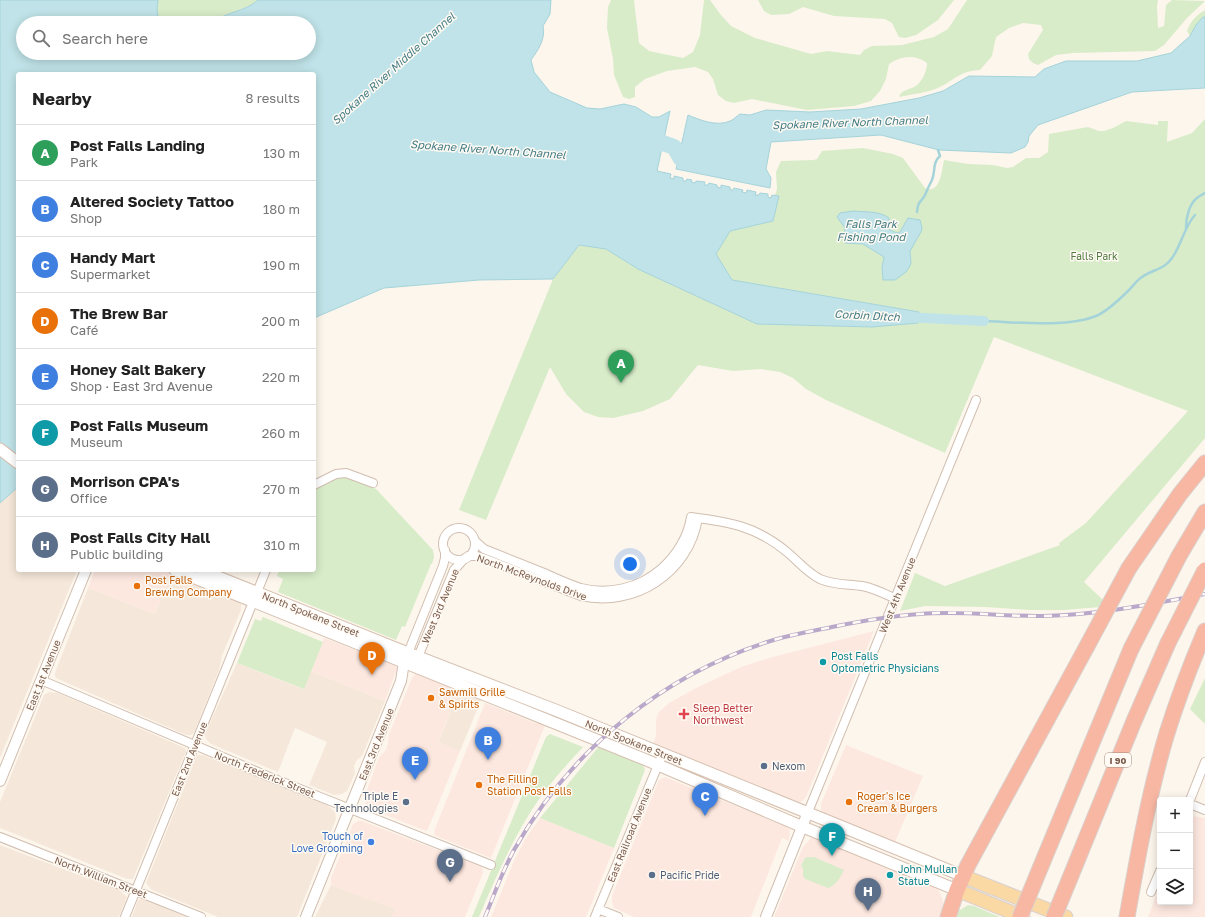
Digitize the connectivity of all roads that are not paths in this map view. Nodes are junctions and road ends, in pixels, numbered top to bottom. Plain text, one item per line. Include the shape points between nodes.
1 (976, 400) dead end
2 (0, 449) edge
3 (16, 461) edge
4 (1205, 463) edge
5 (373, 483) dead end
6 (316, 484) edge
7 (1205, 512) edge
8 (694, 518) junction
9 (475, 542) junction
10 (445, 550) junction
11 (467, 557) junction
12 (1205, 570) edge
13 (85, 572) edge
14 (181, 572) edge
15 (205, 572) edge
16 (265, 572) edge
17 (255, 597) junction
18 (896, 599) junction
19 (1204, 634) edge
20 (411, 659) junction
21 (41, 680) junction
22 (194, 745) junction
23 (663, 753) junction
24 (1205, 762) edge
25 (658, 765) junction
26 (0, 781) edge
27 (1191, 797) edge
28 (1193, 805) edge
29 (350, 809) junction
30 (1205, 810) edge
31 (808, 812) junction
32 (803, 827) junction
33 (0, 837) edge
34 (491, 865) dead end
35 (963, 876) junction
36 (1157, 878) edge
37 (136, 890) junction
38 (957, 890) junction
39 (1151, 892) dead end
40 (597, 913) edge
41 (125, 917) edge
42 (201, 917) edge
43 (306, 917) edge
44 (618, 917) edge
45 (766, 917) edge
46 (948, 917) edge
47 (1022, 917) edge
48 (1054, 917) edge
49 (1066, 917) edge
50 (1127, 917) edge

1 - 18 street, West 4th Avenue
2 - 3 main road
4 - 35 highway, bridge via 1180,494 1129,568
5 - 6 street via 346,473 336,474
7 - 47 highway, bridge via 1131,649
8 - 9 street, North McReynolds Drive via 681,545 664,567 643,582 610,591 589,590 569,584 484,549
8 - 11 street, North McReynolds Drive via 696,530 690,545 671,572 646,589 620,598 596,599 581,596 483,558
8 - 18 street via 743,526 780,546 808,572 824,580 866,587
9 - 10 street via 468,531 460,528 451,530 446,536
9 - 11 street via 474,550
10 - 11 street via 455,559
10 - 20 street, West 3rd Avenue via 443,566
11 - 20 street, West 3rd Avenue via 454,570
12 - 48 highway, I 90, bridge via 1168,643 1134,721
13 - 21 street, East 1st Avenue
14 - 17 main road, North Spokane Street
15 - 17 main road, North Spokane Street
16 - 17 street
17 - 20 main road, North Spokane Street
17 - 22 street, East 2nd Avenue
18 - 31 street, West 4th Avenue
19 - 50 highway via 1180,694 1158,765
20 - 23 main road, North Spokane Street via 558,711
20 - 25 main road, North Spokane Street
20 - 29 street, East 3rd Avenue
21 - 22 street, North Frederick Street
21 - 26 street, East 1st Avenue
22 - 29 street, North Frederick Street
22 - 37 street, East 2nd Avenue
23 - 25 street, East Railroad Avenue
23 - 31 main road, North Spokane Street
24 - 27 street
25 - 32 main road, North Spokane Street
25 - 40 street, East Railroad Avenue
28 - 30 street
29 - 34 street, North Frederick Street
29 - 43 street, East 3rd Avenue
31 - 32 street
31 - 35 main road, North Spokane Street
32 - 38 main road, North Spokane Street
32 - 45 street
33 - 37 street, North William Street
35 - 38 highway
35 - 49 main road, North Spokane Street
36 - 39 street
37 - 41 street, East 2nd Avenue
37 - 42 street, North William Street
38 - 46 highway
38 - 47 main road, North Spokane Street
40 - 44 street

